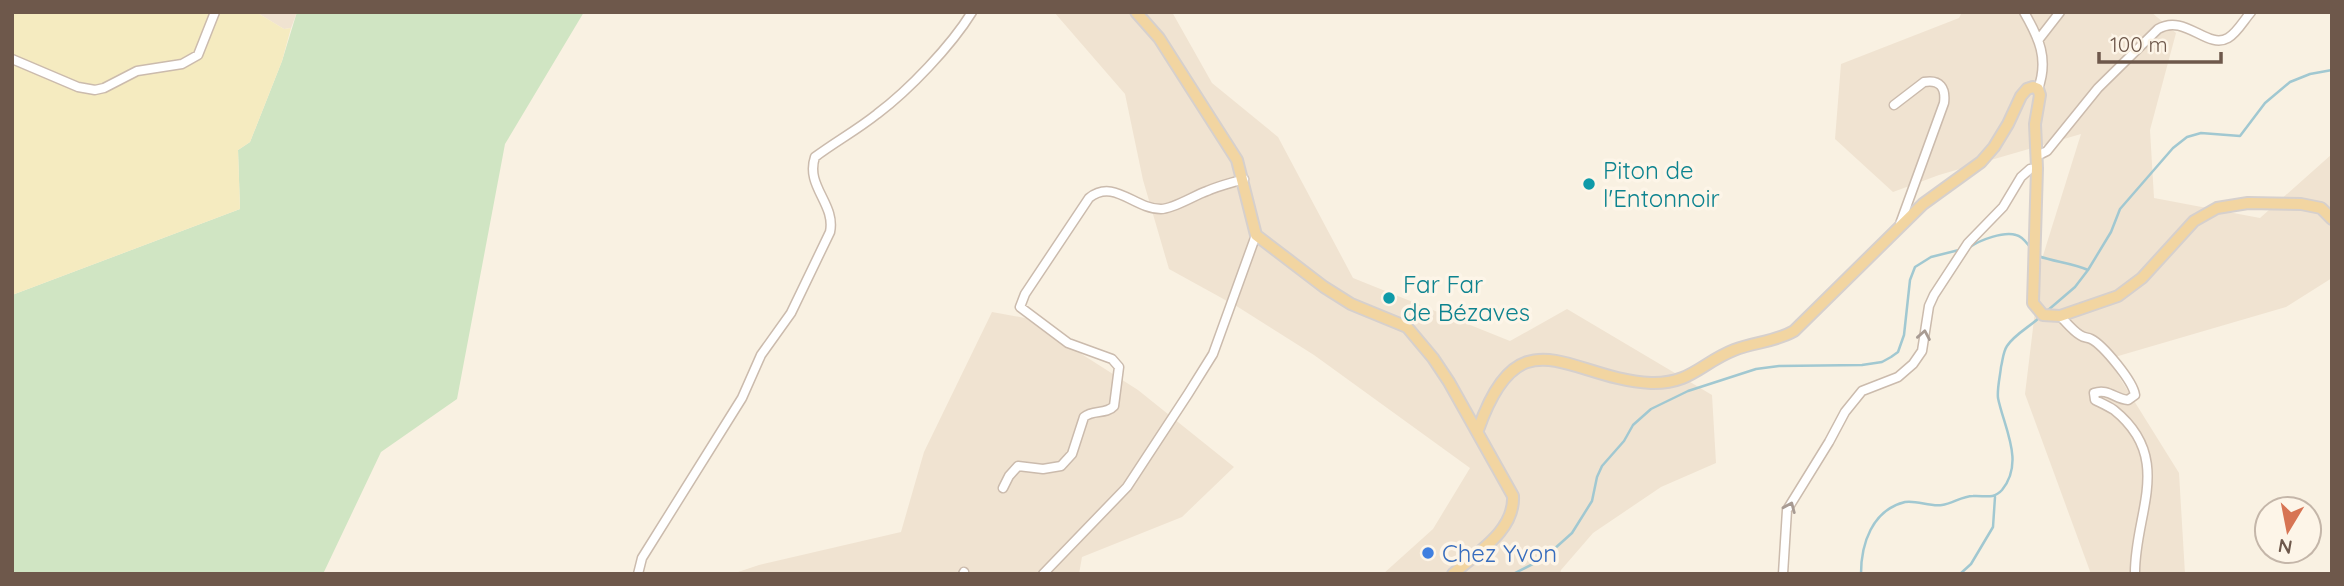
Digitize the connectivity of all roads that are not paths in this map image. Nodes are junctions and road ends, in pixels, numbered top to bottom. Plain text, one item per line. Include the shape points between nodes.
1 (215, 12) edge
2 (972, 12) edge
3 (1136, 12) edge
4 (2024, 12) edge
5 (2060, 12) edge
6 (2251, 12) edge
7 (2039, 38) junction
8 (12, 59) edge
9 (2038, 89) junction
10 (1894, 105) dead end
11 (2037, 162) junction
12 (1244, 179) junction
13 (2332, 219) edge
14 (1899, 227) junction
15 (1255, 235) junction
16 (2055, 316) junction
17 (1478, 430) junction
18 (1003, 488) dead end
19 (638, 574) edge
20 (1042, 574) edge
21 (1452, 574) edge
22 (1783, 574) edge
23 (2135, 574) edge

1 - 8 street via 198,55 183,64 137,71 104,88 78,87
2 - 19 street via 904,92 815,157 812,178 829,210 830,232 791,313 761,355 742,398 642,558
3 - 12 main road via 1159,38 1216,126
4 - 7 street
5 - 7 street
6 - 11 street via 2221,40 2177,23 2158,29 2098,88
7 - 9 street via 2042,69
9 - 11 main road
9 - 14 main road via 2027,89 2021,96 1981,162
10 - 14 street via 1924,82 1943,86 1944,103
11 - 16 main road via 2033,303 2038,311
22 -> 11 street via 1787,510 1845,412 1862,391 1898,377 1913,364 1922,351 1934,295 1968,243
12 - 15 main road
12 - 18 street via 1160,209 1112,190 1089,198 1020,307 1068,343 1112,359 1119,367 1114,406 1084,417 1072,454 1061,467 1018,466
13 - 16 main road via 2321,208 2301,204 2248,203 2217,208 2194,221 2132,287
14 - 17 main road via 1803,323 1781,339 1736,349 1676,381 1627,380 1563,361 1532,360 1508,374 1497,387
15 - 17 main road via 1351,304 1407,327 1433,358
15 - 20 street via 1213,354 1127,487
16 - 23 street via 2092,339 2134,390 2128,400 2106,391 2094,393 2095,400 2134,430 2143,452 2149,481
17 - 21 main road via 1513,496 1514,507 1502,530

